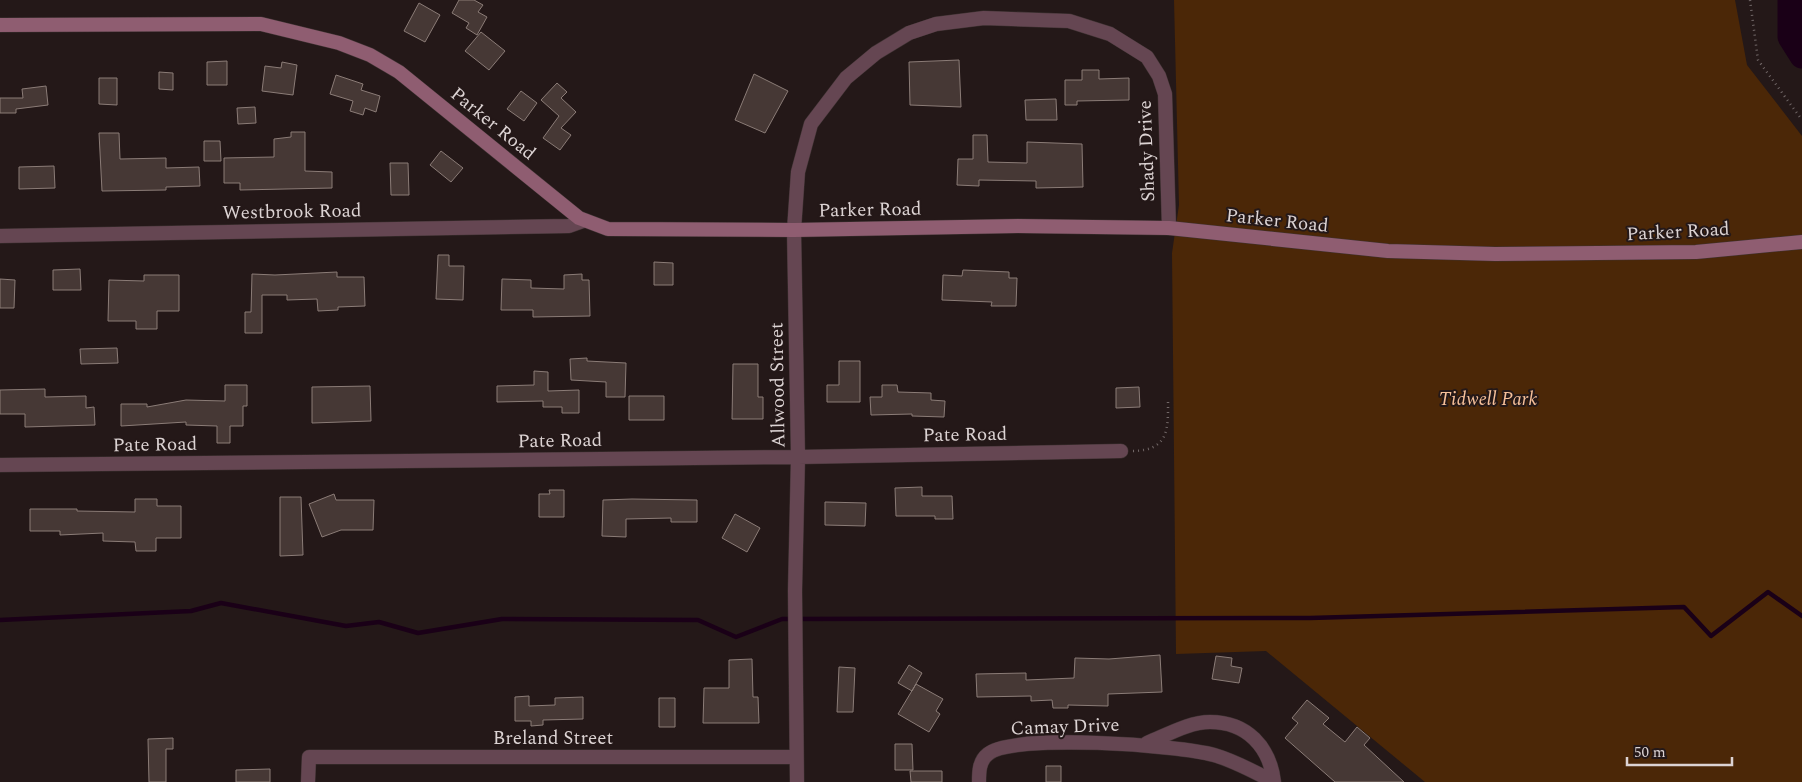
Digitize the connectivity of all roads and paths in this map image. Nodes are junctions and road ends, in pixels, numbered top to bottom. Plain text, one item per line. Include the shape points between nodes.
1 (1750, 0) edge
2 (0, 25) edge
3 (909, 33) joint
4 (1802, 120) edge
5 (583, 221) junction
6 (1169, 228) junction
7 (794, 230) junction
8 (0, 236) edge
9 (1802, 242) edge
10 (1168, 399) dead end
11 (1121, 451) joint
12 (798, 457) junction
13 (0, 466) edge
14 (1144, 744) junction
15 (796, 757) junction
16 (308, 782) edge
17 (797, 782) edge
18 (980, 782) edge
19 (1274, 782) edge

1 - 4 path via 1758,60
2 - 5 main road, Parker Road via 261,24 339,42 399,72
3 - 6 street, Shady Drive via 936,24 984,18 1069,20 1110,34 1141,51 1153,64 1165,94
3 - 7 street, Allwood Street via 876,53 846,78 811,124 798,172
5 - 7 main road, Parker Road via 608,229
5 - 8 street, Westbrook Road via 569,226
6 - 7 main road, Parker Road via 1018,226
6 - 9 main road, Parker Road via 1388,251 1494,254 1696,252
7 - 12 street, Allwood Street
10 - 11 path via 1168,426 1163,440 1144,451
11 - 12 street, Pate Road
12 - 13 street, Pate Road
12 - 15 street, Allwood Street
14 - 18 street, Camay Drive via 1009,745 988,753 982,761
14 - 19 street, Camay Drive via 1215,756
14 - 19 street, Camay Drive via 1209,722 1232,724 1250,734 1263,748 1272,767
15 - 16 street, Breland Street via 309,757
15 - 17 street, Allwood Street

